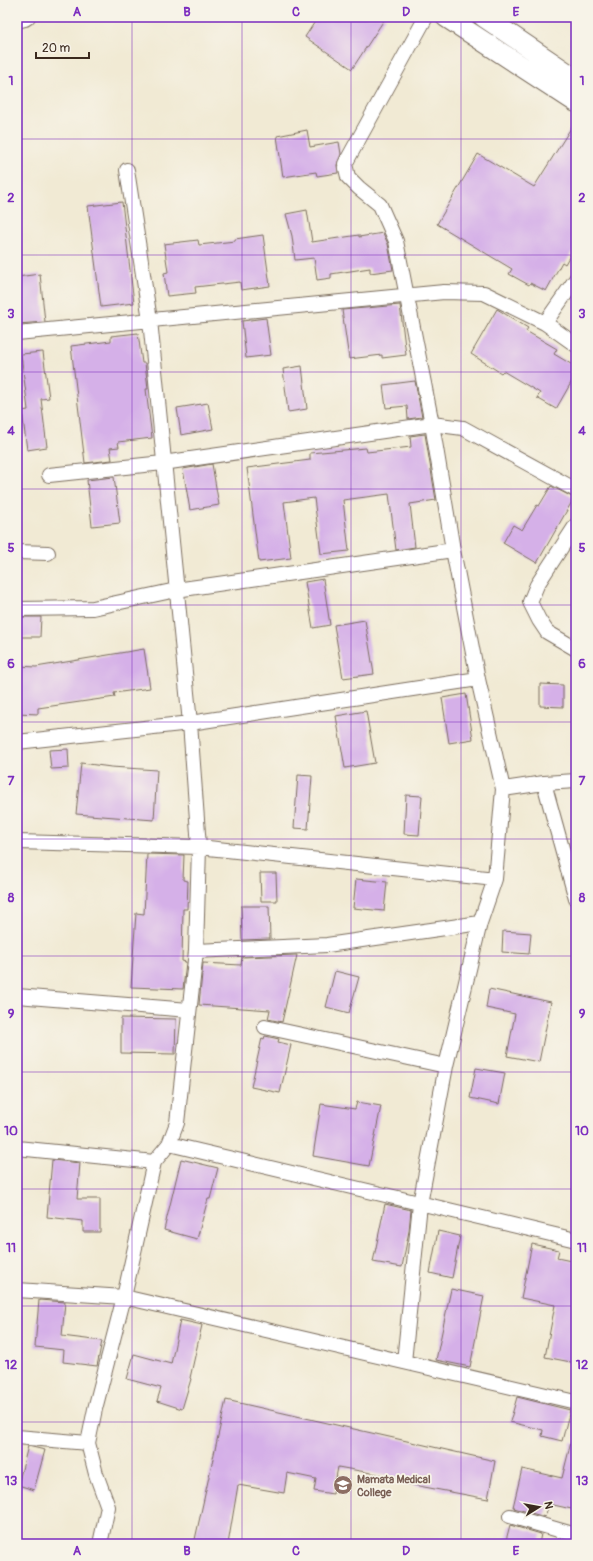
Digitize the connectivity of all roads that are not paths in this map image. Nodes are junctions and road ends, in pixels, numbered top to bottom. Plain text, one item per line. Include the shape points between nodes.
1 (28, 17) edge
2 (426, 17) edge
3 (446, 17) edge
4 (484, 17) edge
5 (17, 21) edge
6 (576, 79) edge
7 (576, 102) edge
8 (127, 170) dead end
9 (576, 279) edge
10 (407, 297) junction
11 (150, 320) junction
12 (544, 323) junction
13 (17, 333) edge
14 (576, 345) edge
15 (432, 424) junction
16 (163, 463) junction
17 (49, 475) dead end
18 (576, 490) edge
19 (576, 525) edge
20 (452, 550) junction
21 (17, 552) edge
22 (48, 553) dead end
23 (176, 590) junction
24 (17, 609) edge
25 (576, 649) edge
26 (478, 679) junction
27 (190, 723) junction
28 (17, 742) edge
29 (576, 781) edge
30 (544, 783) junction
31 (503, 789) junction
32 (17, 842) edge
33 (199, 847) junction
34 (496, 879) junction
35 (576, 900) edge
36 (480, 923) junction
37 (196, 951) junction
38 (17, 996) edge
39 (189, 1010) junction
40 (265, 1027) dead end
41 (446, 1066) junction
42 (169, 1144) junction
43 (17, 1148) edge
44 (154, 1162) junction
45 (420, 1204) junction
46 (576, 1240) edge
47 (17, 1290) edge
48 (124, 1297) junction
49 (404, 1362) junction
50 (576, 1402) edge
51 (17, 1437) edge
52 (88, 1443) junction
53 (510, 1516) dead end
54 (576, 1535) edge
55 (100, 1544) edge

1 - 5 street
2 - 10 street via 346,164 348,177 380,205 389,223 396,241
3 - 7 street
4 - 6 street
8 - 11 street
9 - 12 street
10 - 11 street
10 - 12 street via 444,292 484,293
10 - 15 street
11 - 13 street
11 - 16 street
12 - 14 street
15 - 16 street
15 - 18 street via 463,428
15 - 20 street
16 - 17 street
16 - 23 street
19 - 25 street via 537,585 530,602 547,632
20 - 23 street
20 - 26 street
21 - 22 street
23 - 24 street via 93,608
23 - 27 street
26 - 27 street
26 - 31 street
27 - 28 street
27 - 33 street
29 - 30 street
30 - 31 street
30 - 35 street
31 - 34 street
32 - 33 street
33 - 34 street
33 - 37 street
34 - 36 street
36 - 37 street via 327,945
36 - 41 street
37 - 39 street
38 - 39 street
39 - 42 street via 177,1123
40 - 41 street
41 - 45 street
42 - 44 street
42 - 45 street
43 - 44 street
44 - 48 street
45 - 46 street
45 - 49 street
47 - 48 street
48 - 49 street
48 - 52 street
49 - 50 street
51 - 52 street
52 - 55 street via 108,1507
53 - 54 street

